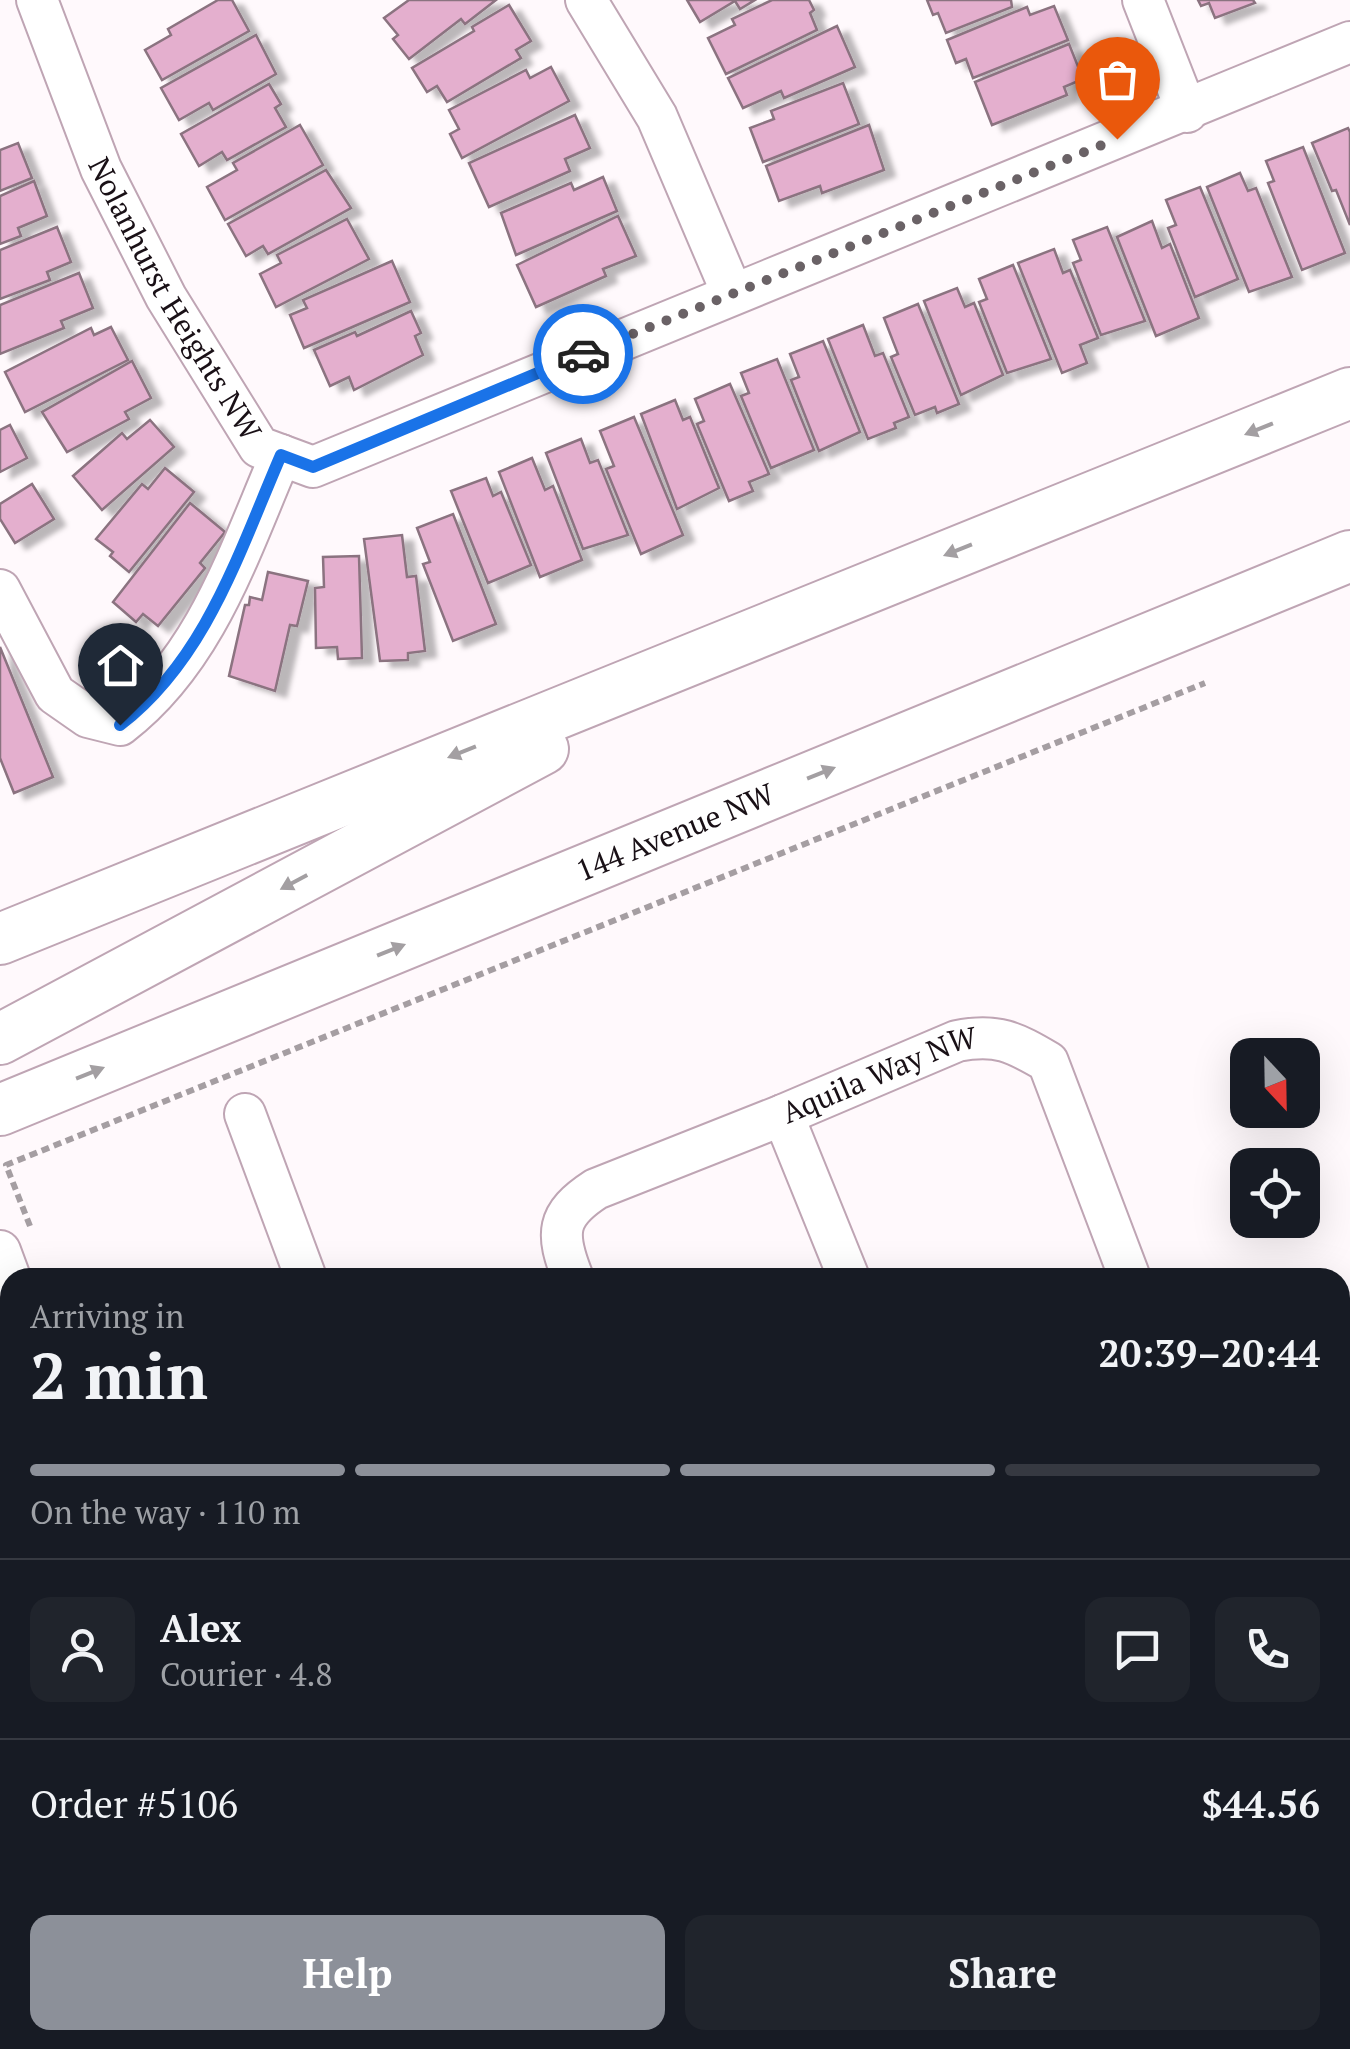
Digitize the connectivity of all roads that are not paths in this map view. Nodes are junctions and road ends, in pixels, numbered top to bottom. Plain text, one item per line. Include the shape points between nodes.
1 (37, 0) edge
2 (586, 0) edge
3 (1143, 0) edge
4 (1350, 42) edge
5 (1187, 112) junction
6 (732, 292) junction
7 (1350, 393) edge
8 (281, 455) junction
9 (1350, 532) edge
10 (1350, 556) edge
11 (0, 590) edge
12 (781, 622) junction
13 (1124, 649) junction
14 (117, 892) junction
15 (0, 907) edge
16 (0, 940) edge
17 (0, 1039) edge
18 (0, 1110) edge
19 (244, 1114) dead end
20 (783, 1115) junction
21 (302, 1268) edge
22 (570, 1268) edge
23 (845, 1268) edge
24 (1126, 1268) edge

1 - 8 street, Nolanhurst Heights NW via 101,169 166,297 259,447
2 - 6 street via 656,118
3 - 5 street
4 - 5 street, Nolanhurst Heights NW
5 - 6 street, Nolanhurst Heights NW
6 - 8 street, Nolanhurst Heights NW via 313,467
7 -> 12 main road
8 - 11 street via 211,618 148,704 120,725 88,717 55,694
9 - 13 main road
10 - 13 main road, 144 Avenue NW
12 -> 14 main road
12 -> 17 main road
18 -> 13 main road, 144 Avenue NW
14 - 15 main road
14 - 16 main road
19 - 21 street
20 - 22 street, Aquila Way NW via 596,1189 572,1205 562,1222
20 - 23 street
20 - 24 street, Aquila Way NW via 957,1041 1002,1038 1048,1062

